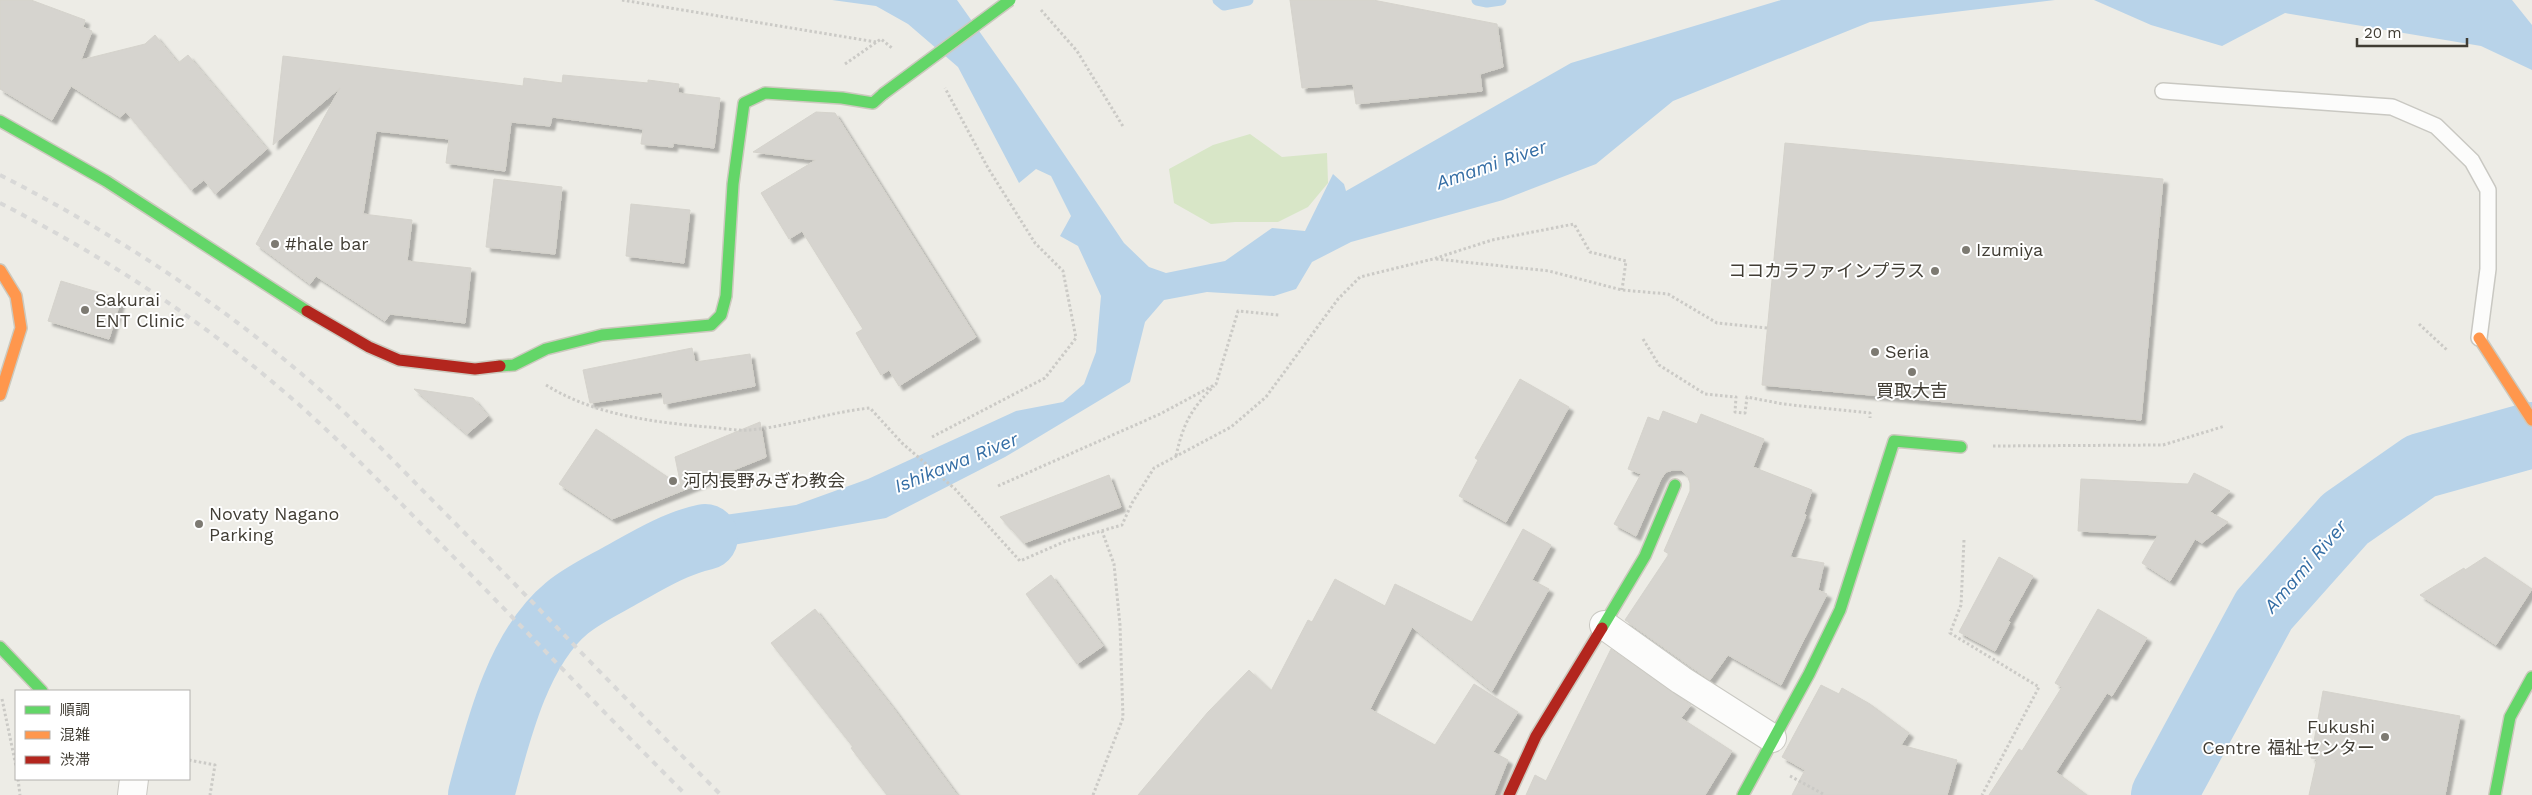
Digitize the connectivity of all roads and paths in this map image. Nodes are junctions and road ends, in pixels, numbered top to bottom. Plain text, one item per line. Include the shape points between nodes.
1 (622, 0) edge
2 (1010, 0) edge
3 (1039, 7) dead end
4 (876, 42) junction
5 (895, 50) dead end
6 (838, 69) dead end
7 (938, 82) dead end
8 (2164, 90) dead end
9 (0, 121) edge
10 (1124, 128) dead end
11 (1433, 259) junction
12 (0, 270) edge
13 (1622, 290) junction
14 (1279, 315) dead end
15 (2419, 324) dead end
16 (1768, 328) dead end
17 (2479, 338) joint
18 (1643, 339) dead end
19 (2446, 350) dead end
20 (514, 365) junction
21 (1216, 384) junction
22 (0, 395) edge
23 (2532, 420) edge
24 (2225, 426) dead end
25 (932, 437) dead end
26 (1894, 441) junction
27 (1961, 446) joint
28 (1176, 457) junction
29 (1675, 485) dead end
30 (998, 486) dead end
31 (1102, 530) junction
32 (1964, 540) dead end
33 (1604, 625) junction
34 (0, 647) edge
35 (2532, 677) edge
36 (41, 690) edge
37 (1, 703) dead end
38 (1766, 749) junction
39 (15, 755) edge
40 (190, 760) edge
41 (18, 780) edge
42 (134, 780) edge
43 (20, 795) edge
44 (132, 795) edge
45 (210, 795) edge
46 (1093, 795) edge
47 (1509, 795) edge
48 (1743, 795) edge
49 (1826, 795) edge
50 (1982, 795) edge
51 (2495, 795) edge

1 - 4 path
2 - 20 street, bridge via 873,103 766,93 744,103 733,184 726,296 721,315 711,325 602,335 546,349
3 - 10 path via 1078,51
4 - 5 path via 881,39
4 - 6 path
7 - 25 path via 945,88 988,168 1035,243 1063,271 1076,338 1045,378
8 - 17 lane via 2392,107 2436,126 2472,161 2488,190 2488,269
9 - 20 street via 106,181 234,265 369,347 399,360 475,369
11 - 13 path via 1549,271
11 - 13 path via 1492,240 1574,224 1590,252 1626,260
11 - 28 path via 1360,277 1338,299 1266,397 1231,427
12 - 22 street via 16,296 21,328
13 - 16 path via 1668,294 1717,323
14 - 21 path via 1238,311
15 - 19 path
17 - 23 street
18 - 26 path via 1659,365 1705,394 1736,397 1734,412 1745,413 1747,397 1870,413 1867,439
20 - 31 path via 562,395 607,412 687,425 748,430 870,408 902,443 955,489 1020,562 1066,541
21 - 28 path via 1194,407 1181,431
21 - 30 path via 1160,414
24 - 27 path via 2163,445
26 - 27 street
26 - 38 street via 1840,610 1809,674
28 - 31 path via 1154,468 1122,525
29 - 33 street via 1645,556
31 - 46 path via 1114,564 1123,718
32 - 50 path via 1961,605 1950,633 2039,687
33 - 38 street via 1681,680
33 - 47 street via 1536,736
34 - 36 street
35 - 51 street via 2510,717
37 - 39 path
38 - 48 street
38 - 49 path
40 - 45 path via 215,765
41 - 43 path
42 - 44 street

